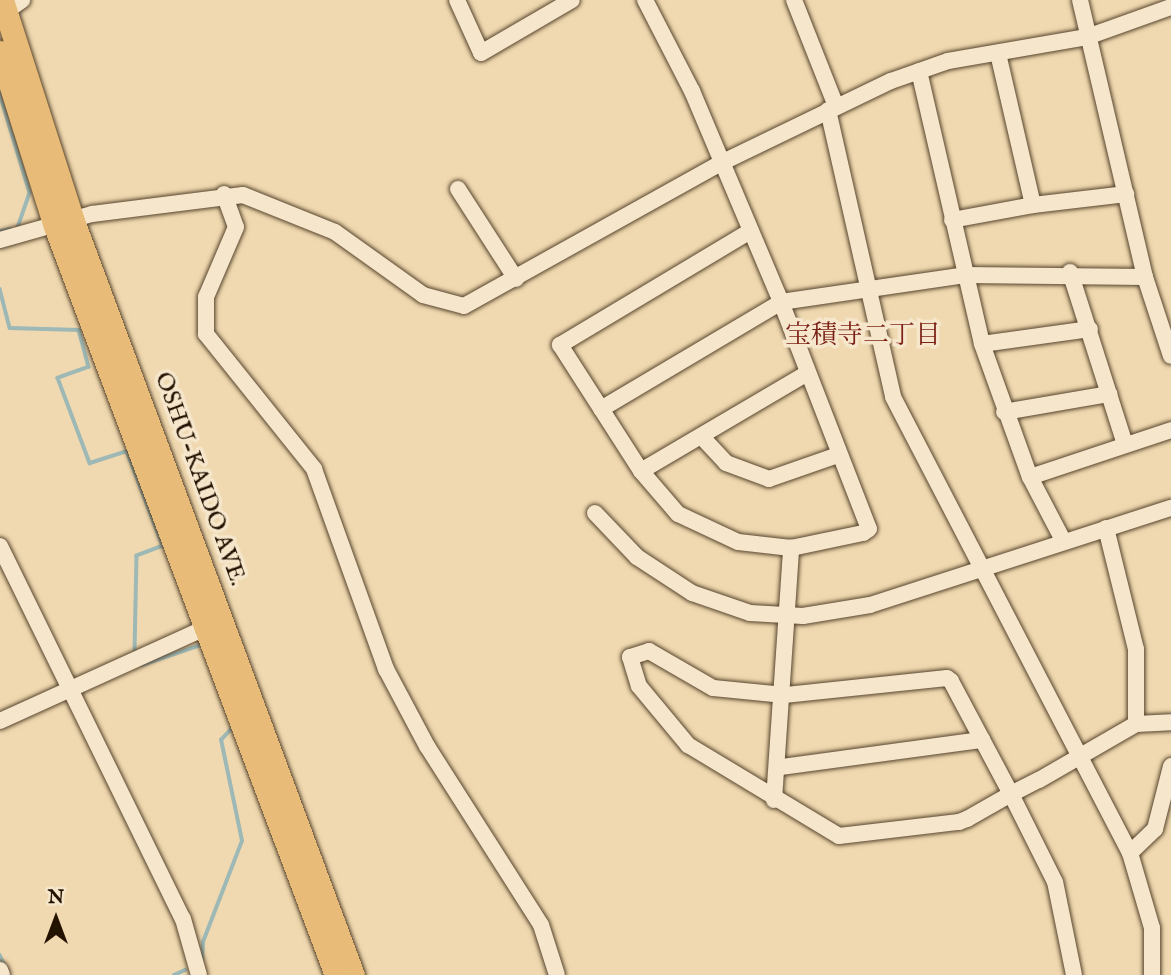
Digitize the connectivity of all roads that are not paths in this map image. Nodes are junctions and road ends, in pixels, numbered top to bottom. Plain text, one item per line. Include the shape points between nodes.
1 (457, 0) edge
2 (572, 0) edge
3 (645, 0) edge
4 (794, 0) edge
5 (1080, 0) edge
6 (10, 4) edge
7 (1171, 7) edge
8 (1087, 37) junction
9 (0, 52) edge
10 (998, 53) junction
11 (919, 71) junction
12 (832, 108) junction
13 (722, 163) junction
14 (458, 188) dead end
15 (224, 194) junction
16 (1126, 194) junction
17 (1033, 205) junction
18 (952, 220) junction
19 (64, 223) junction
20 (749, 232) junction
21 (0, 240) edge
22 (1070, 272) junction
23 (965, 275) junction
24 (1145, 277) junction
25 (516, 279) junction
26 (866, 285) junction
27 (781, 302) junction
28 (1090, 329) junction
29 (982, 344) junction
30 (1171, 356) edge
31 (806, 374) junction
32 (1109, 394) junction
33 (601, 409) junction
34 (1004, 412) junction
35 (1171, 430) edge
36 (701, 436) junction
37 (1125, 444) junction
38 (838, 455) junction
39 (641, 471) junction
40 (1030, 477) junction
41 (1171, 508) edge
42 (595, 513) dead end
43 (1106, 528) junction
44 (1064, 542) junction
45 (0, 545) edge
46 (791, 548) junction
47 (982, 570) junction
48 (788, 616) junction
49 (209, 626) junction
50 (68, 687) junction
51 (784, 695) junction
52 (0, 721) edge
53 (1171, 722) edge
54 (1136, 724) junction
55 (982, 740) junction
56 (1081, 756) junction
57 (1171, 766) edge
58 (781, 767) junction
59 (1011, 794) junction
60 (774, 800) junction
61 (1130, 853) junction
62 (0, 970) edge
63 (2, 975) edge
64 (199, 975) edge
65 (336, 975) edge
66 (353, 975) edge
67 (557, 975) edge
68 (1074, 975) edge
69 (1152, 975) edge

1 - 2 street via 481,52
3 - 13 street
4 - 12 street
5 - 8 street
6 - 19 highway, OSHU-KAIDO AVE.
7 - 8 street
8 - 10 street
8 - 16 street
9 - 19 highway, OSHU-KAIDO AVE.
10 - 11 street
10 - 17 street
11 - 12 street
11 - 18 street
12 - 13 street
12 - 26 street
13 - 20 street
13 - 25 street
14 - 25 street
15 - 19 street
15 - 25 street via 253,197 335,232 445,306 480,302
15 - 67 street via 236,227 205,296 206,334 318,477 386,670 427,746 541,925
16 - 17 street
16 - 24 street
17 - 18 street
18 - 23 street
19 - 21 street
19 - 49 highway, OSHU-KAIDO AVE.
19 - 66 highway, OSHU-KAIDO AVE.
20 - 27 street
20 - 33 street via 560,345
22 - 23 street
22 - 24 street
22 - 28 street
23 - 26 street
23 - 29 street
24 - 30 street
26 - 27 street
26 - 47 street via 893,397
27 - 31 street
27 - 33 street
28 - 29 street
28 - 32 street
29 - 34 street
31 - 36 street
31 - 38 street
32 - 34 street
32 - 37 street
33 - 39 street
34 - 40 street
35 - 37 street
36 - 38 street via 726,463 769,479
36 - 39 street
37 - 40 street
38 - 46 street via 869,529
39 - 46 street via 678,514 738,542
40 - 44 street
41 - 43 street
42 - 48 street via 638,557 692,593 750,613
43 - 44 street
43 - 54 street via 1136,649
44 - 47 street
45 - 50 street
46 - 48 street
47 - 48 street via 844,612
47 - 56 street
48 - 51 street
49 - 50 street
49 - 65 highway, OSHU-KAIDO AVE.
50 - 52 street
50 - 64 street via 183,919
51 - 55 street via 947,678
51 - 58 street
51 - 60 street via 713,688 649,651 630,657 639,686 678,736
53 - 54 street
54 - 56 street
55 - 58 street
55 - 59 street
56 - 59 street
56 - 61 street
57 - 61 street via 1156,829
58 - 60 street
59 - 60 street via 959,822 839,835
59 - 68 street via 1055,882
61 - 69 street via 1152,928
62 - 63 street

